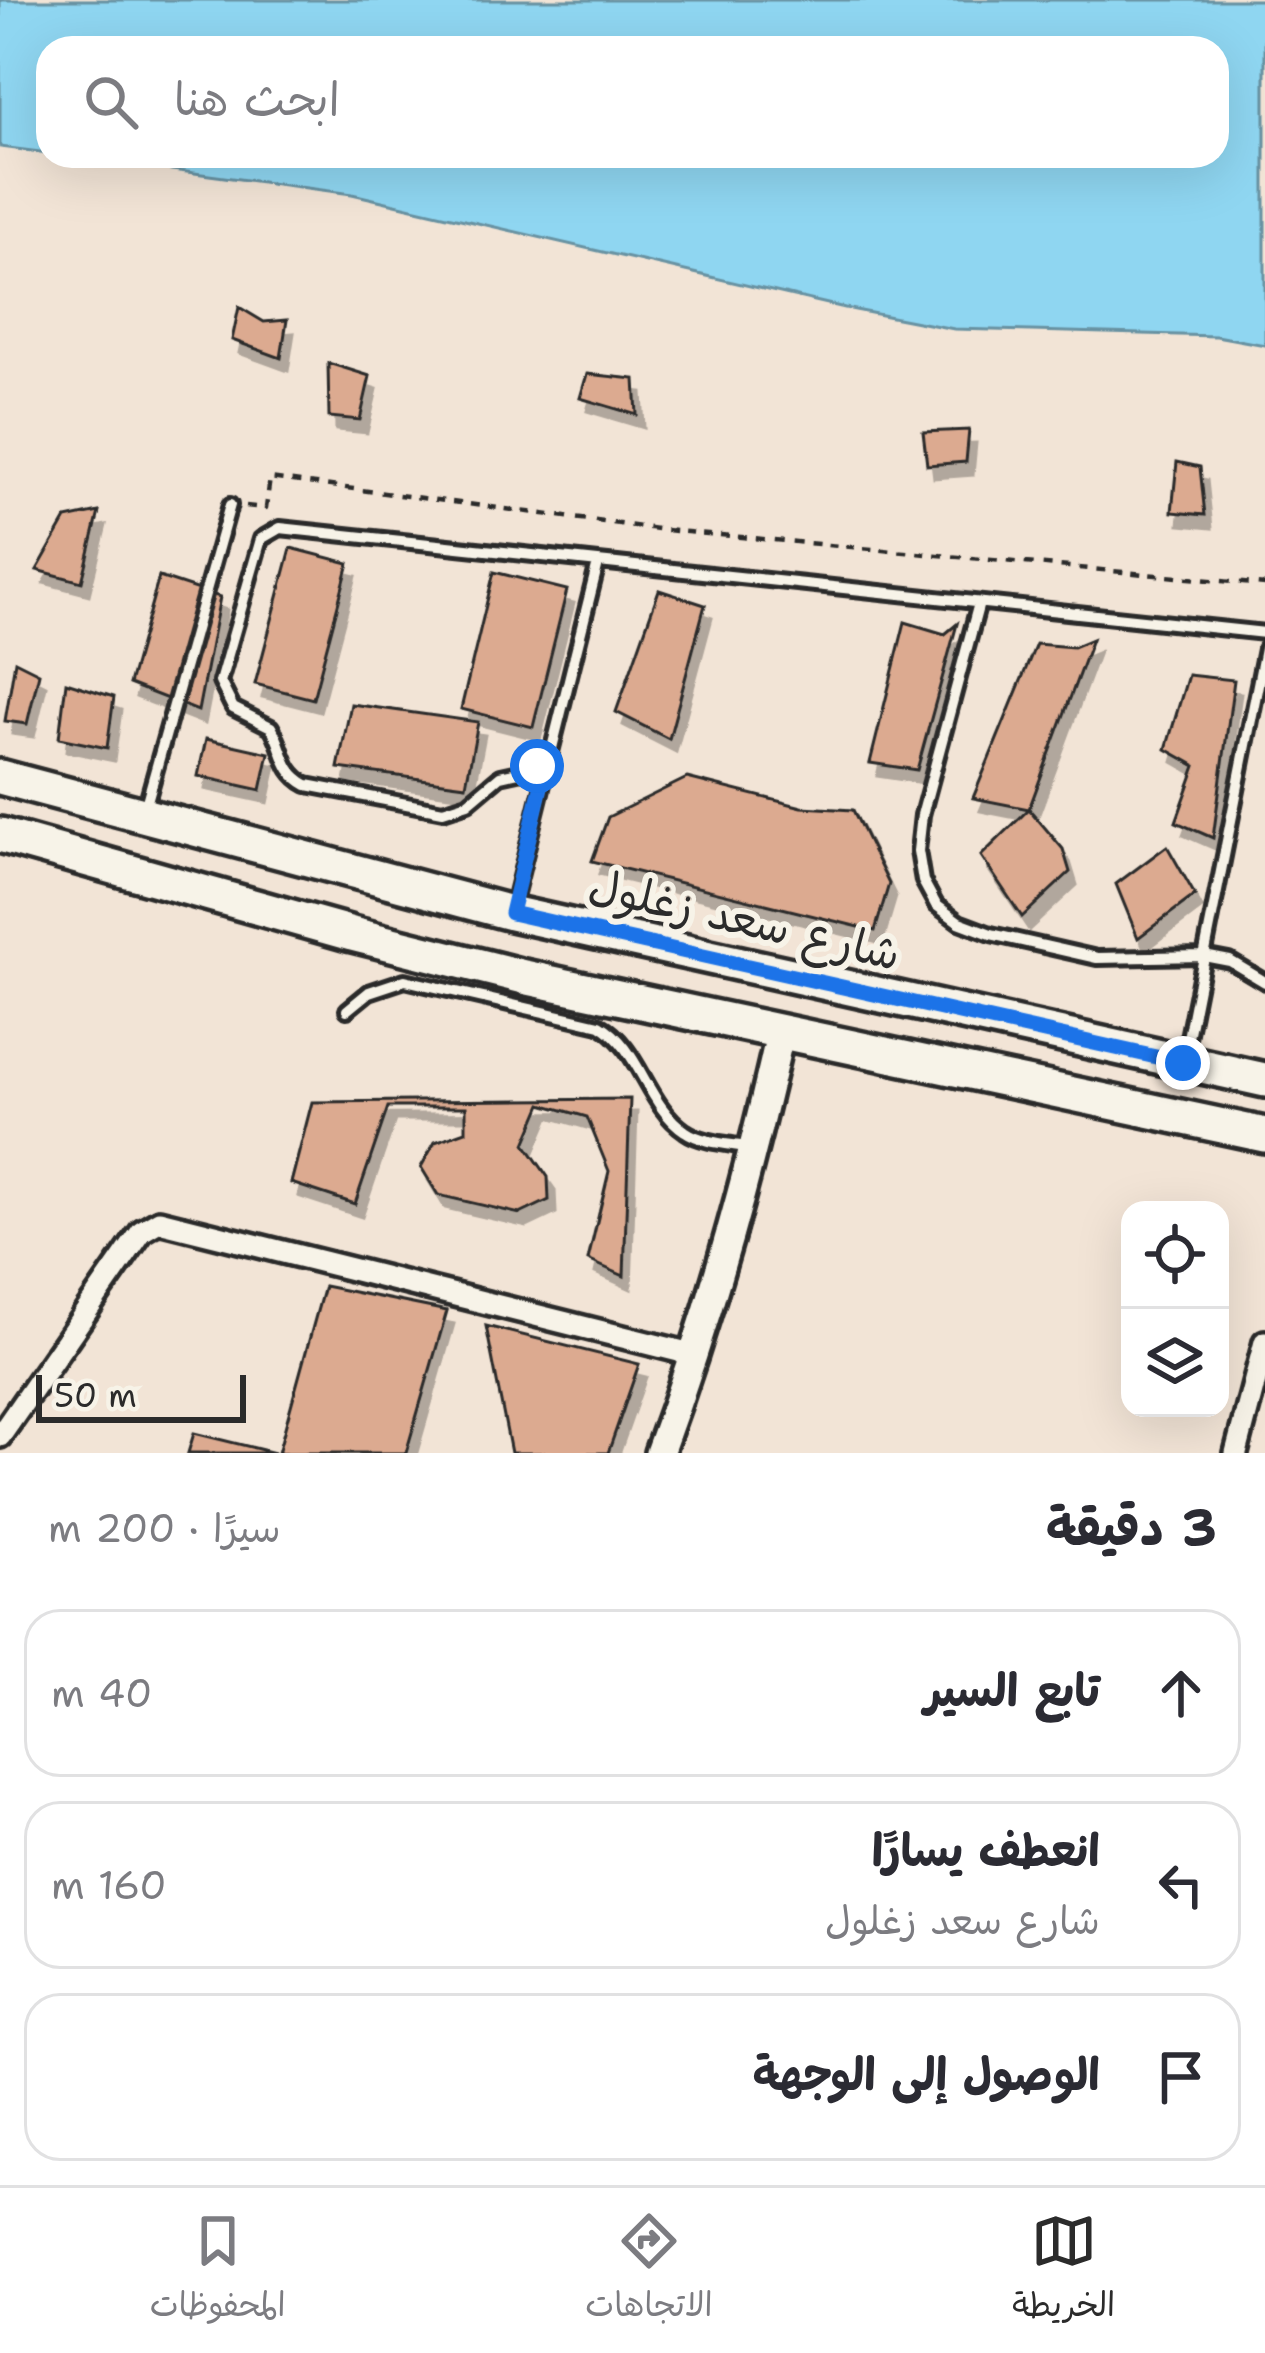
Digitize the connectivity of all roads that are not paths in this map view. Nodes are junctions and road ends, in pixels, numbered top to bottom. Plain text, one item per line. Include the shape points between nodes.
1 (230, 505) dead end
2 (598, 563) junction
3 (979, 602) junction
4 (1265, 633) edge
5 (1265, 650) edge
6 (546, 766) junction
7 (0, 777) edge
8 (142, 815) junction
9 (0, 835) edge
10 (511, 913) junction
11 (1204, 956) junction
12 (1265, 982) edge
13 (347, 1010) dead end
14 (781, 1030) junction
15 (1183, 1063) junction
16 (1265, 1080) edge
17 (1265, 1136) edge
18 (755, 1149) junction
19 (1265, 1342) edge
20 (695, 1355) junction
21 (0, 1436) edge
22 (659, 1453) edge
23 (1235, 1453) edge

1 - 8 lane
2 - 3 lane
2 - 6 lane
2 - 6 lane via 272,530 258,544 220,672 226,700 267,722 287,769 307,784 443,811 500,776
3 - 4 lane
3 - 11 lane via 922,814 922,881 936,905 991,934 1097,958
5 - 11 lane
6 - 10 lane
7 - 8 main road, شارع سعد زغلول
8 - 10 main road, شارع سعد زغلول
9 - 14 main road via 448,958
10 - 15 main road, شارع سعد زغلول
11 - 12 lane
11 - 15 lane
13 - 18 lane via 368,992 405,980 600,1025 689,1135
14 - 17 main road
14 - 18 street
15 - 16 main road, شارع سعد زغلول
18 - 20 street
19 - 23 street
20 - 21 street via 158,1221 142,1231
20 - 22 street

